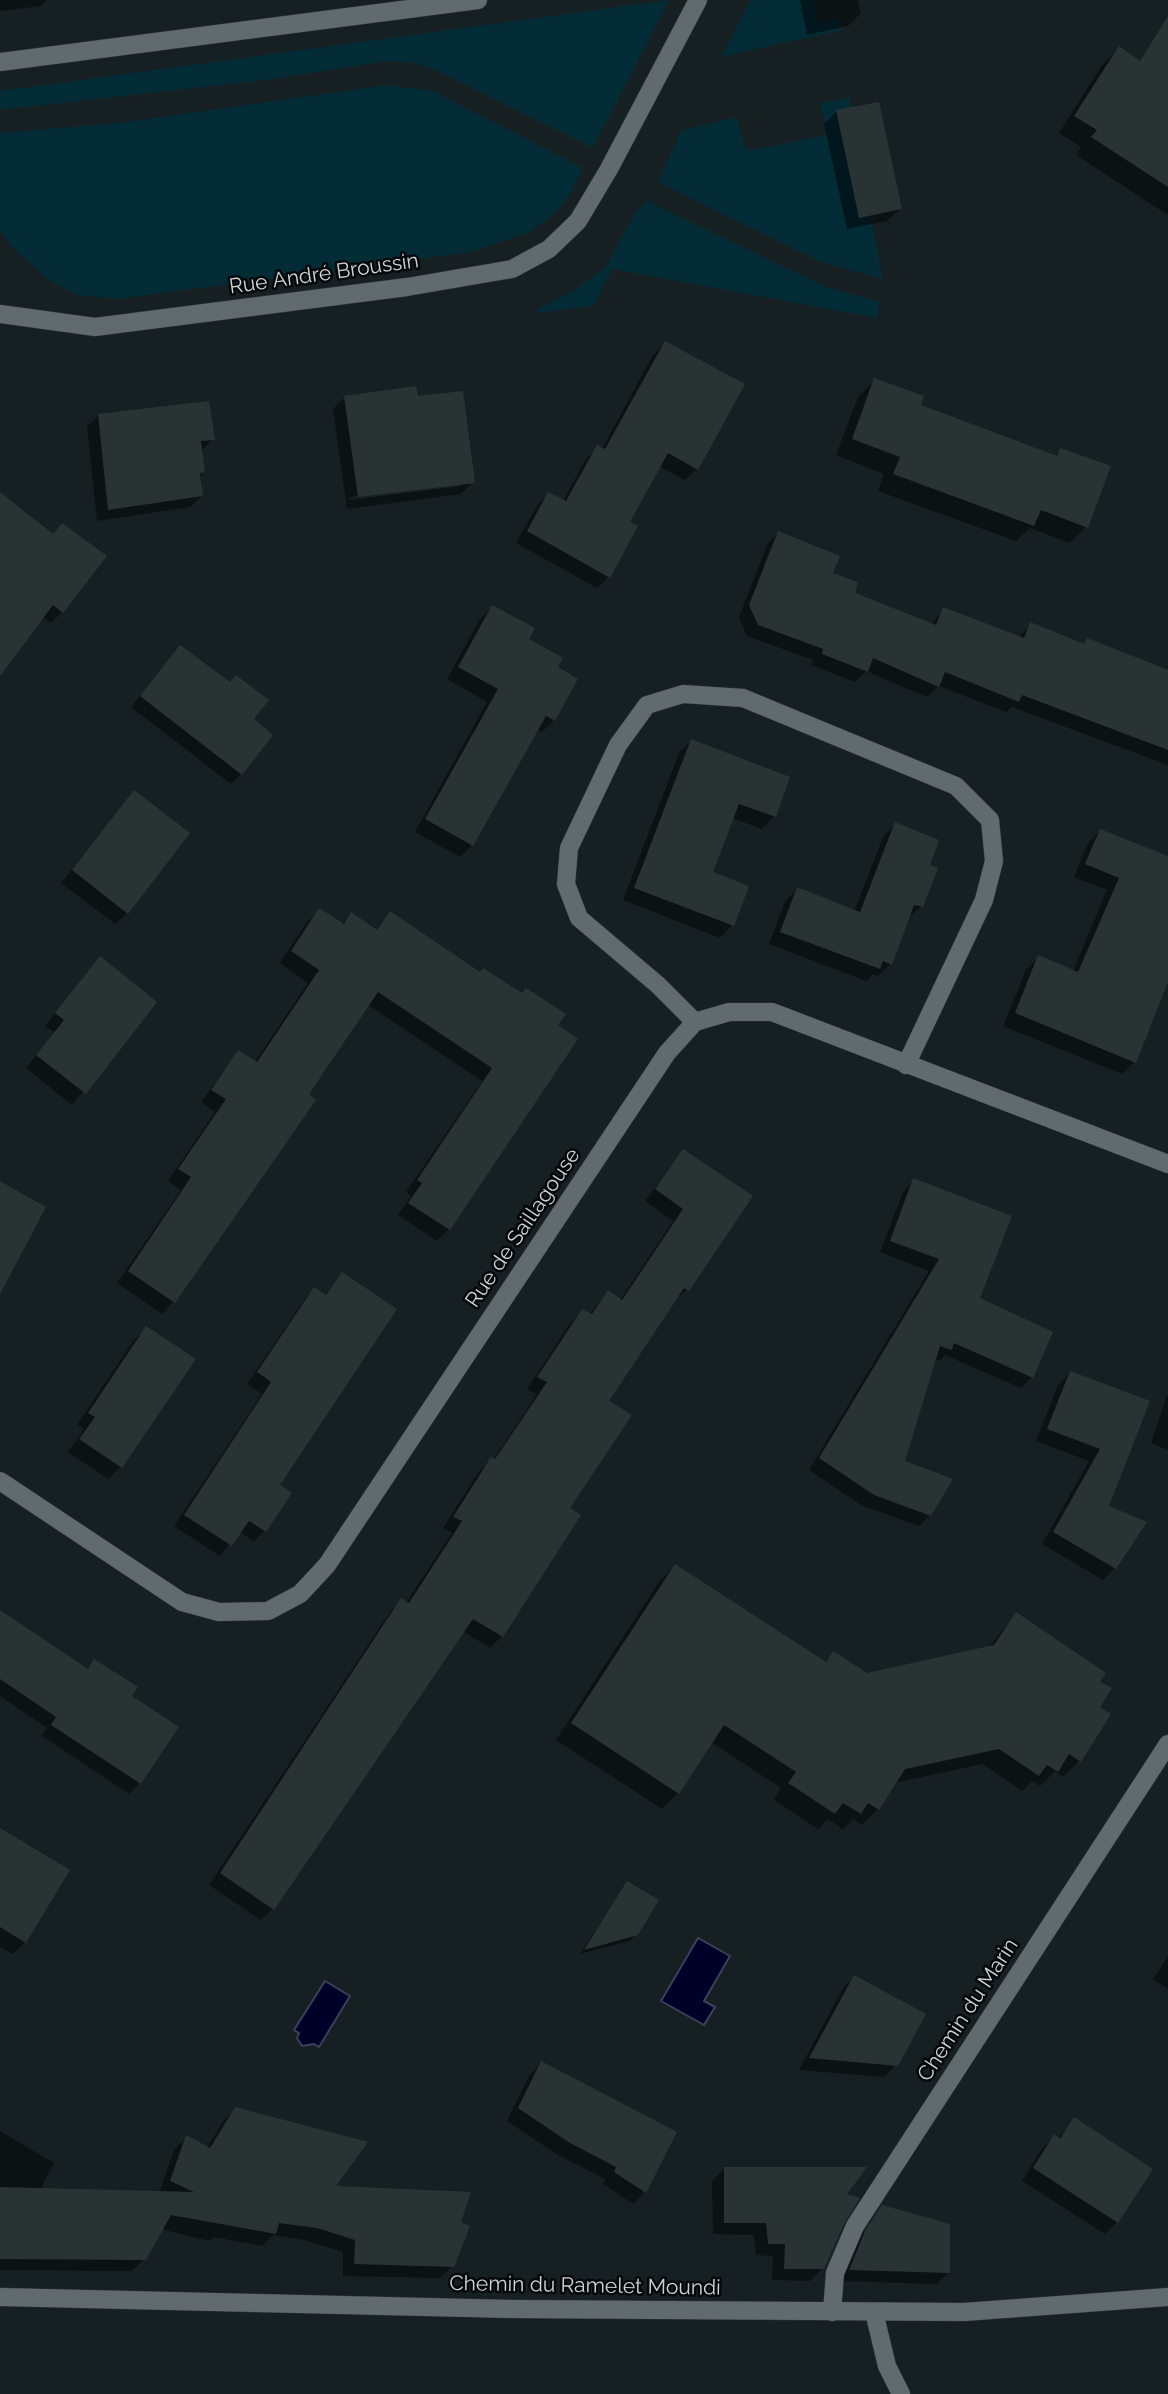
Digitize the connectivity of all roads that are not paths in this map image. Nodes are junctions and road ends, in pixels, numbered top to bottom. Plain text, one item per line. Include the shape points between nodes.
1 (478, 0) edge
2 (698, 0) edge
3 (0, 62) edge
4 (0, 314) edge
5 (695, 1022) junction
6 (906, 1065) junction
7 (1168, 1164) edge
8 (0, 1481) edge
9 (1168, 1744) edge
10 (0, 2297) edge
11 (1168, 2297) edge
12 (832, 2312) junction
13 (874, 2312) junction
14 (901, 2394) edge

1 - 3 street
2 - 4 street, Rue André Broussin via 578,221 549,249 512,269 95,327
5 - 6 street via 729,1012 772,1012
5 - 6 street via 579,918 566,884 569,848 618,746 647,705 683,694 743,698 956,786 990,820 994,861 984,900
5 - 8 street, Rue de Saillagouse via 667,1053 327,1565 300,1594 268,1611 219,1612 182,1602
6 - 7 street
9 - 12 street, Chemin du Marin via 855,2226 835,2273
10 - 12 street, Chemin du Ramelet Moundi
11 - 13 street, Chemin du Ramelet Moundi via 964,2312
12 - 13 street, Chemin du Ramelet Moundi
13 - 14 street via 887,2366

